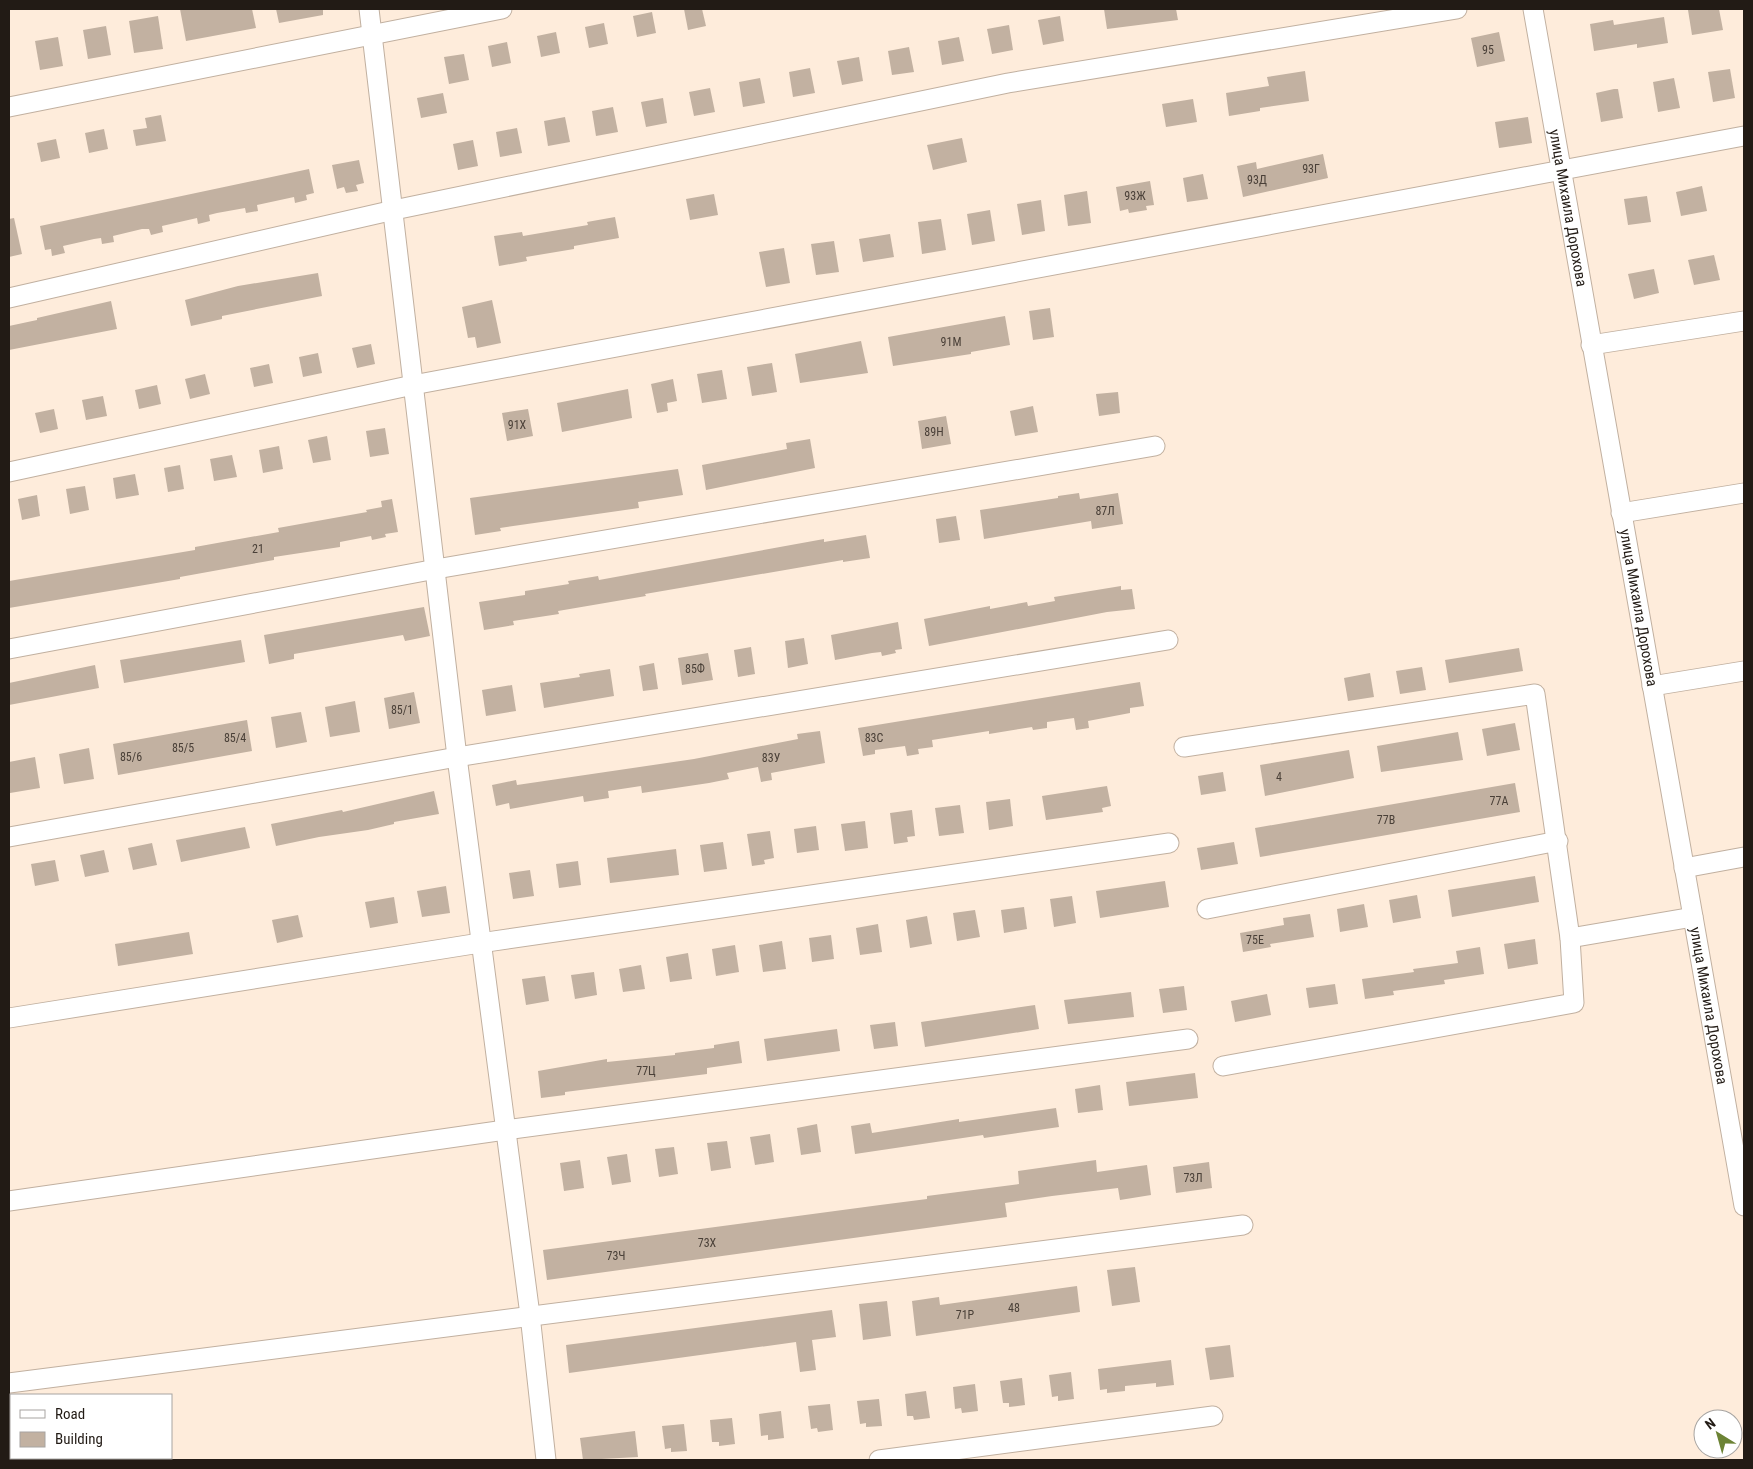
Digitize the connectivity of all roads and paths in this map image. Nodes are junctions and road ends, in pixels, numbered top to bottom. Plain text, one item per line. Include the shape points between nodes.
1 (368, 9) edge
2 (502, 9) edge
3 (1457, 9) edge
4 (1533, 9) edge
5 (372, 35) junction
6 (9, 107) edge
7 (1744, 136) edge
8 (1560, 170) junction
9 (394, 210) junction
10 (9, 298) edge
11 (1744, 321) edge
12 (1591, 345) junction
13 (413, 385) junction
14 (1155, 446) dead end
15 (9, 472) edge
16 (1744, 494) edge
17 (1621, 514) junction
18 (436, 569) junction
19 (1168, 640) dead end
20 (9, 649) edge
21 (1744, 671) edge
22 (1652, 686) junction
23 (1184, 747) dead end
24 (456, 757) junction
25 (9, 837) edge
26 (1558, 841) junction
27 (1169, 843) dead end
28 (1744, 857) edge
29 (1684, 868) junction
30 (1206, 909) dead end
31 (1693, 917) junction
32 (1570, 938) junction
33 (480, 944) junction
34 (9, 1018) edge
35 (1188, 1038) dead end
36 (1223, 1066) dead end
37 (505, 1130) junction
38 (9, 1201) edge
39 (1744, 1206) edge
40 (1243, 1225) dead end
41 (530, 1315) junction
42 (9, 1383) edge
43 (1213, 1416) dead end
44 (546, 1460) edge
45 (879, 1460) edge

1 - 5 street
2 - 5 street
3 - 9 street via 1008,83
4 - 8 street, улица Михаила Дорохова
5 - 6 street
5 - 9 street
7 - 8 street
8 - 12 street, улица Михаила Дорохова
8 - 13 street
9 - 10 street
9 - 13 street
11 - 12 street
12 - 17 street, улица Михаила Дорохова
13 - 15 street
13 - 18 street
14 - 18 street
16 - 17 street
17 - 22 street, улица Михаила Дорохова
18 - 20 street
18 - 24 street
19 - 24 street
21 - 22 street
22 - 29 street, улица Михаила Дорохова
23 - 26 street via 1535,694
24 - 25 street
24 - 33 street
26 - 30 street
26 - 32 street
27 - 33 street
28 - 29 street
29 - 31 street, улица Михаила Дорохова
31 - 32 street
31 - 39 street, улица Михаила Дорохова
32 - 36 street via 1574,1003
33 - 34 street
33 - 37 street
35 - 37 street
37 - 38 street
37 - 41 street
40 - 41 street
41 - 42 street
41 - 44 street
43 - 45 street

